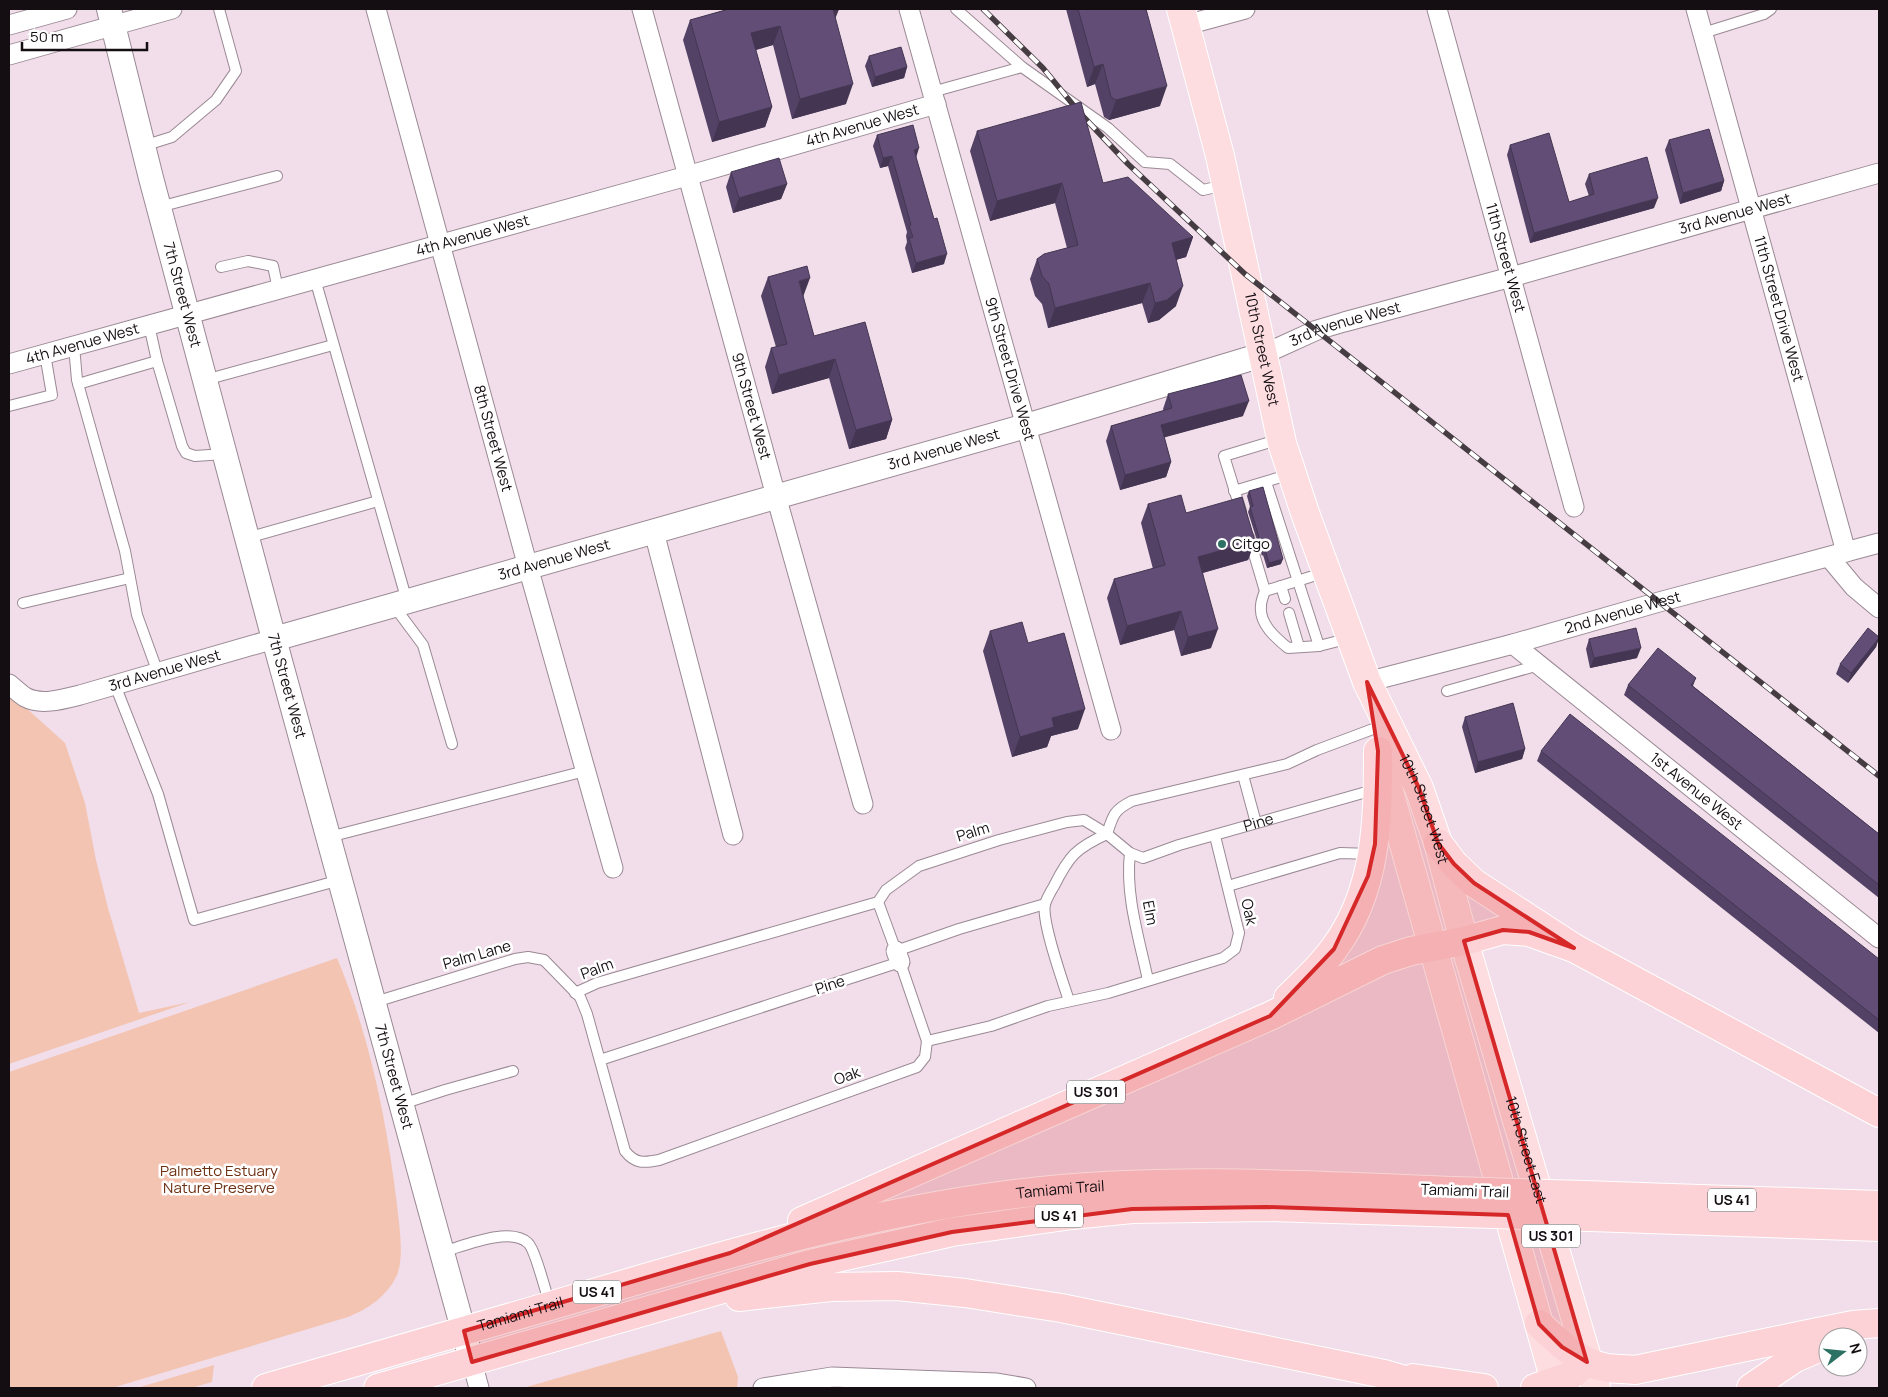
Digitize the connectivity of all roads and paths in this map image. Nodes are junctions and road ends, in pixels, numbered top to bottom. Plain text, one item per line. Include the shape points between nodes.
1 (67, 9) edge
2 (172, 9) edge
3 (219, 9) edge
4 (376, 9) edge
5 (642, 9) edge
6 (909, 9) edge
7 (956, 9) edge
8 (1245, 9) edge
9 (1437, 9) edge
10 (1696, 9) edge
11 (1771, 9) edge
12 (111, 17) edge
13 (1183, 17) edge
14 (9, 25) edge
15 (1703, 33) junction
16 (9, 55) edge
17 (1022, 67) junction
18 (934, 98) junction
19 (143, 146) junction
20 (1879, 173) edge
21 (277, 176) dead end
22 (687, 176) junction
23 (1226, 184) junction
24 (159, 207) junction
25 (1751, 209) junction
26 (441, 244) junction
27 (221, 267) dead end
28 (1511, 277) junction
29 (315, 279) junction
30 (278, 289) junction
31 (187, 314) junction
32 (149, 325) junction
33 (333, 345) junction
34 (74, 346) junction
35 (45, 354) junction
36 (1262, 354) junction
37 (157, 361) junction
38 (9, 364) edge
39 (205, 380) junction
40 (78, 384) junction
41 (9, 406) edge
42 (1026, 426) junction
43 (1281, 439) junction
44 (224, 454) junction
45 (1292, 473) junction
46 (1266, 482) junction
47 (1234, 491) junction
48 (776, 496) junction
49 (378, 501) junction
50 (1574, 507) dead end
51 (654, 532) junction
52 (247, 538) junction
53 (1879, 543) edge
54 (1838, 554) junction
55 (528, 567) junction
56 (1326, 572) junction
57 (130, 578) junction
58 (1298, 580) junction
59 (1281, 586) junction
60 (1265, 591) junction
61 (1285, 599) dead end
62 (23, 603) dead end
63 (400, 603) junction
64 (1879, 608) edge
65 (1289, 612) dead end
66 (1350, 638) junction
67 (274, 639) junction
68 (1513, 644) junction
69 (1319, 646) junction
70 (1299, 647) junction
71 (1539, 665) junction
72 (158, 673) junction
73 (1367, 682) junction
74 (9, 684) edge
75 (115, 685) junction
76 (1447, 692) dead end
77 (1111, 730) dead end
78 (1375, 740) junction
79 (452, 744) dead end
80 (585, 771) junction
81 (1243, 775) junction
82 (1382, 787) junction
83 (863, 804) dead end
84 (1256, 823) junction
85 (733, 834) dead end
86 (1107, 834) junction
87 (1215, 836) junction
88 (329, 837) junction
89 (1438, 843) junction
90 (1130, 853) junction
91 (1373, 854) junction
92 (612, 868) dead end
93 (340, 880) junction
94 (1228, 886) junction
95 (878, 902) junction
96 (1045, 904) junction
97 (1879, 938) edge
98 (1464, 941) junction
99 (1432, 947) junction
100 (1574, 948) junction
101 (898, 956) junction
102 (1148, 980) junction
103 (575, 993) junction
104 (1070, 1001) junction
105 (375, 1002) junction
106 (1270, 1016) junction
107 (927, 1041) junction
108 (600, 1060) junction
109 (513, 1071) dead end
110 (402, 1104) junction
111 (1879, 1114) edge
112 (625, 1151) joint
113 (1457, 1202) junction
114 (1879, 1204) edge
115 (1587, 1206) junction
116 (1879, 1227) edge
117 (442, 1252) junction
118 (730, 1253) junction
119 (668, 1305) junction
120 (551, 1306) junction
121 (1879, 1323) edge
122 (1539, 1324) junction
123 (464, 1331) junction
124 (1818, 1348) edge
125 (472, 1362) junction
126 (1588, 1362) junction
127 (1384, 1374) junction
128 (1549, 1386) edge
129 (266, 1388) edge
130 (378, 1388) edge
131 (479, 1388) edge
132 (763, 1388) edge
133 (1026, 1388) edge
134 (1431, 1388) edge
135 (1484, 1388) edge
136 (1596, 1388) edge
137 (1752, 1388) edge

1 - 14 street
2 - 12 street
3 - 19 lane via 236,71 216,100 172,137
4 - 26 street, 8th Street West
5 - 22 street, 9th Street West
6 - 18 street, 9th Street Drive West
7 - 17 lane
8 - 13 street
9 - 28 street, 11th Street West
10 - 15 street, 11th Street Drive West
11 - 15 lane
12 - 16 street
12 - 19 street, 7th Street West
13 - 23 main road, 10th Street West
15 - 25 street, 11th Street Drive West
17 - 18 lane
17 - 23 lane via 1108,128 1145,162 1170,164 1203,190
18 - 22 street, 4th Avenue West
18 - 42 street, 9th Street Drive West
19 - 24 street, 7th Street West
20 - 25 street, 3rd Avenue West
21 - 24 lane
22 - 26 street, 4th Avenue West
22 - 48 street, 9th Street West
23 - 36 main road, 10th Street West
24 - 31 street, 7th Street West
25 - 28 street, 3rd Avenue West
25 - 54 street, 11th Street Drive West
26 - 29 street, 4th Avenue West
26 - 55 street, 8th Street West
27 - 30 lane via 248,260 273,266
28 - 36 street, 3rd Avenue West via 1317,330
28 - 50 street, 11th Street West
29 - 30 street, 4th Avenue West
29 - 33 lane
30 - 31 street, 4th Avenue West
31 - 32 street, 4th Avenue West
31 - 39 street, 7th Street West
32 - 34 street, 4th Avenue West
32 - 37 lane
33 - 39 lane
33 - 49 lane
34 - 35 street, 4th Avenue West
34 - 40 lane
35 - 38 street, 4th Avenue West
35 - 41 lane via 52,395
36 - 42 street, 3rd Avenue West
36 - 43 main road, 10th Street West
37 - 40 lane
37 - 44 lane via 186,454
39 - 44 street, 7th Street West
40 - 57 lane
42 - 48 street, 3rd Avenue West
42 - 77 street, 9th Street Drive West
43 - 45 main road, 10th Street West
43 - 47 lane via 1224,456
44 - 52 street, 7th Street West
45 - 46 lane
45 - 56 main road, 10th Street West
46 - 47 lane
46 - 58 lane via 1280,542
47 - 60 lane via 1247,514
48 - 51 street, 3rd Avenue West
48 - 83 street, 9th Street West
49 - 52 lane
49 - 63 lane
51 - 55 street, 3rd Avenue West
51 - 85 street
52 - 67 street, 7th Street West
53 - 54 street, 2nd Avenue West
54 - 64 street via 1854,587
54 - 68 street, 2nd Avenue West
55 - 63 street, 3rd Avenue West
55 - 80 street, 8th Street West
56 - 58 lane
56 - 66 main road, 10th Street West
57 - 62 lane
57 - 72 lane via 137,615
58 - 59 lane
58 - 69 lane
59 - 60 lane
59 - 61 lane
60 - 70 lane via 1260,608 1266,627 1288,648
63 - 67 street, 3rd Avenue West
63 - 79 lane via 423,645
65 - 70 lane
66 - 69 lane
66 - 73 main road, 10th Street West
67 - 72 street, 3rd Avenue West
67 - 88 street, 7th Street West
68 - 71 street, 1st Avenue West
68 - 73 street, 2nd Avenue West
69 - 70 lane
71 - 76 lane
71 - 97 street, 1st Avenue West
72 - 75 street, 3rd Avenue West
73 - 78 main road, 10th Street West
73 - 89 main road, 10th Street West via 1419,788
74 - 75 street, 3rd Avenue West via 26,698 40,701
75 - 93 lane via 158,794 194,920
78 - 81 lane via 1317,750 1287,764
78 - 82 highway
80 - 88 lane
80 - 92 street, 8th Street West
81 - 84 lane
81 - 86 lane via 1119,807 1112,816
82 - 84 lane, Pine
82 - 91 highway
82 - 99 main road, 10th Street West
84 - 87 lane, Pine
86 - 90 lane, Palm
86 - 95 lane, Palm via 1084,820 999,840 919,866 886,890
86 - 96 lane via 1086,843 1064,864
87 - 90 lane, Pine via 1143,858
87 - 94 lane, Oak
88 - 93 street, 7th Street West
89 - 98 main road, 10th Street West
89 - 100 highway via 1474,883
90 - 102 lane, Elm via 1131,901
91 - 94 lane, Oak via 1340,853
91 - 106 highway via 1357,906 1334,950
93 - 105 street, 7th Street West
94 - 102 lane, Oak via 1239,934 1235,949 1222,958
95 - 101 lane
95 - 103 lane, Palm via 598,983
96 - 101 lane, Pine via 959,929
96 - 104 lane via 1054,952
98 - 99 highway, US 301
98 - 100 highway via 1503,930 1529,932
98 - 126 main road, 10th Street East / US 301
99 - 106 highway, US 301 via 1383,960
99 - 122 main road
100 - 111 highway
101 - 107 lane
101 - 108 lane, Pine
102 - 104 lane, Oak
103 - 105 lane, Palm Lane via 544,960 528,957
103 - 108 lane, Palm Lane via 587,1014
104 - 107 lane, Oak via 991,1026
105 - 110 street, 7th Street West
106 - 118 highway, US 301
107 - 112 lane, Oak via 925,1056 916,1067 659,1160 638,1162
108 - 112 lane, Palm Lane
109 - 110 lane
110 - 117 street, 7th Street West
113 - 115 highway, Tamiami Trail / US 41, bridge
113 - 118 highway, Tamiami Trail / US 41 via 1262,1184 1196,1183 1074,1189 971,1200 882,1215
113 - 119 highway, Tamiami Trail / US 41 via 1132,1210 1072,1215 952,1232 869,1249
114 - 115 highway, Tamiami Trail / US 41
115 - 116 highway, Tamiami Trail / US 41
117 - 120 lane via 504,1235 518,1237 529,1243
117 - 123 street, 7th Street West
118 - 120 highway, Tamiami Trail / US 41
119 - 125 highway, Tamiami Trail / US 41
119 - 127 highway via 831,1287 897,1286 1061,1308
120 - 123 highway, Tamiami Trail / US 41
121 - 126 highway via 1808,1334 1635,1370 1607,1368
122 - 126 highway via 1562,1347
122 - 128 main road
123 - 125 street, 7th Street West
123 - 129 highway, Tamiami Trail / US 41
124 - 137 highway via 1795,1358
125 - 130 highway, Tamiami Trail / US 41
125 - 131 street
126 - 128 highway
126 - 136 main road, 10th Street East / US 301
127 - 134 highway
127 - 135 highway
132 - 133 street via 832,1377 997,1383

